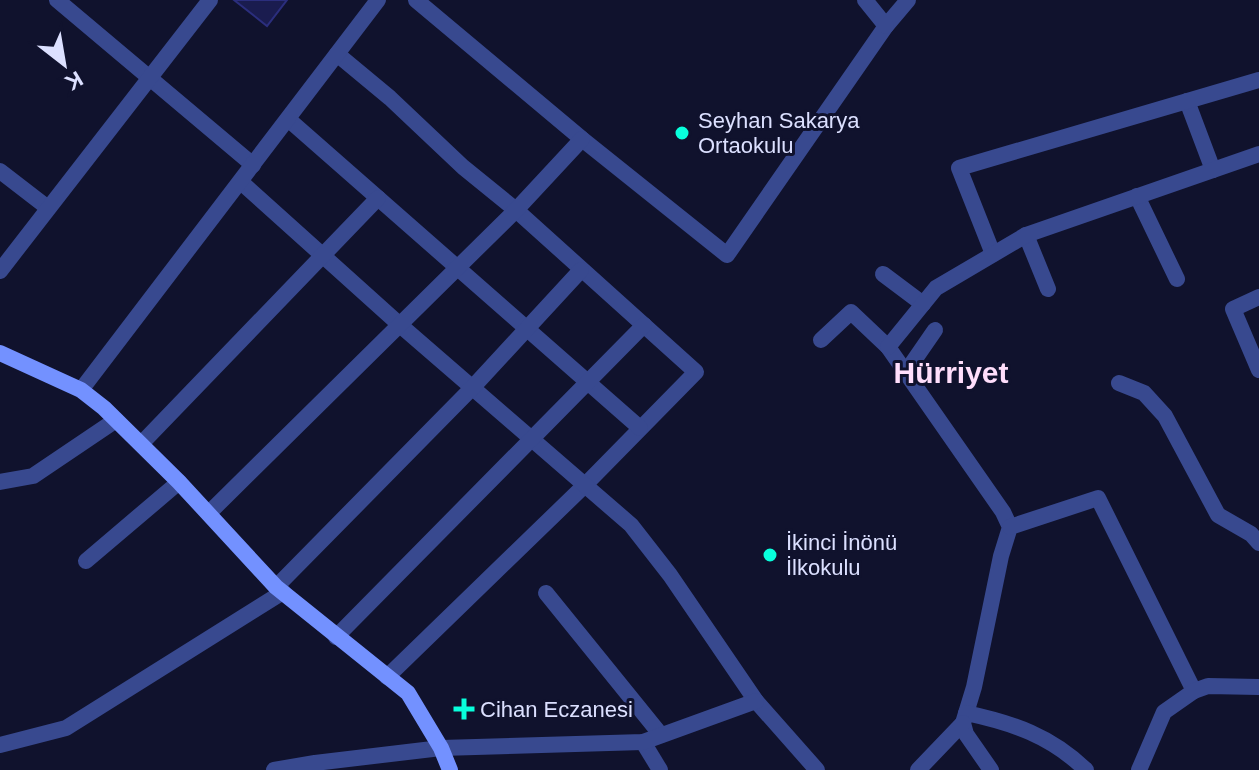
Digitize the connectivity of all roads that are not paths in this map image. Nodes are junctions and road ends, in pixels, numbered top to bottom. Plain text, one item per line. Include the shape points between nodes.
1 (57, 0) edge
2 (210, 0) edge
3 (378, 0) edge
4 (416, 0) edge
5 (865, 0) edge
6 (908, 0) edge
7 (886, 26) junction
8 (337, 54) junction
9 (148, 77) junction
10 (1259, 80) edge
11 (1187, 101) junction
12 (288, 119) junction
13 (582, 139) junction
14 (1258, 157) edge
15 (253, 165) junction
16 (1213, 170) junction
17 (0, 171) edge
18 (241, 182) junction
19 (1137, 196) junction
20 (378, 198) junction
21 (48, 208) junction
22 (516, 210) junction
23 (1026, 235) junction
24 (993, 254) junction
25 (323, 256) junction
26 (456, 267) junction
27 (581, 270) junction
28 (0, 271) edge
29 (883, 274) dead end
30 (1177, 279) dead end
31 (1048, 289) dead end
32 (1259, 297) edge
33 (923, 304) junction
34 (400, 325) junction
35 (644, 325) junction
36 (527, 329) junction
37 (935, 330) dead end
38 (821, 340) dead end
39 (888, 347) junction
40 (1, 354) edge
41 (1259, 370) edge
42 (906, 372) junction
43 (588, 383) junction
44 (1119, 383) dead end
45 (473, 387) junction
46 (81, 390) junction
47 (116, 420) junction
48 (640, 428) junction
49 (532, 439) junction
50 (141, 444) junction
51 (0, 482) edge
52 (179, 482) junction
53 (585, 485) junction
54 (209, 513) junction
55 (1010, 527) junction
56 (1259, 543) edge
57 (86, 561) dead end
58 (280, 590) junction
59 (546, 593) dead end
60 (336, 637) junction
61 (387, 677) junction
62 (1259, 687) edge
63 (1194, 691) junction
64 (756, 701) junction
65 (964, 718) junction
66 (661, 735) junction
67 (643, 742) junction
68 (0, 745) edge
69 (441, 748) junction
70 (274, 770) edge
71 (450, 770) edge
72 (660, 770) edge
73 (817, 770) edge
74 (918, 770) edge
75 (991, 770) edge
76 (1086, 770) edge
77 (1139, 770) edge

1 - 9 street
2 - 9 street
3 - 8 street
4 - 13 street
5 - 7 street
6 - 7 street
7 - 13 street via 727,255
8 - 12 street
8 - 22 street
9 - 15 street
9 - 21 street
10 - 11 street
11 - 16 street
11 - 24 street via 959,168
12 - 15 street
12 - 20 street
13 - 22 street
14 - 16 street
15 - 18 street
16 - 19 street
17 - 21 street
18 - 25 street
18 - 46 street
19 - 23 street
19 - 30 street
20 - 25 street
20 - 26 street
21 - 28 street
22 - 26 street
22 - 27 street
23 - 24 street
23 - 31 street
24 - 33 street via 936,288
25 - 34 street
25 - 50 street
26 - 34 street
26 - 36 street
27 - 35 street
27 - 36 street
29 - 33 street
32 - 41 street via 1233,309
33 - 39 street
34 - 45 street
34 - 54 street
35 - 43 street
35 - 48 street via 696,372
36 - 43 street
36 - 45 street
37 - 42 street
38 - 39 street via 851,312
39 - 42 street
40 - 46 main road
42 - 55 street
43 - 48 street
43 - 49 street
44 - 56 street via 1144,393 1165,416 1218,515
45 - 49 street
45 - 58 street
46 - 47 main road
47 - 50 main road
47 - 51 street via 33,476
48 - 53 street
49 - 53 street
49 - 60 street
50 - 52 main road
52 - 54 main road
52 - 57 street
53 - 61 street
53 - 64 street via 631,525
54 - 58 main road
55 - 63 street via 1098,498
55 - 65 street
58 - 60 main road
58 - 68 street via 66,728
59 - 66 street
60 - 61 main road
61 - 69 main road via 408,693
62 - 63 street via 1208,686
63 - 77 street via 1164,712
64 - 66 street
64 - 73 street
65 - 74 street
65 - 75 street via 966,734
65 - 76 street via 1007,722 1038,733
66 - 67 street
67 - 69 street
67 - 72 street
69 - 70 street
69 - 71 main road

